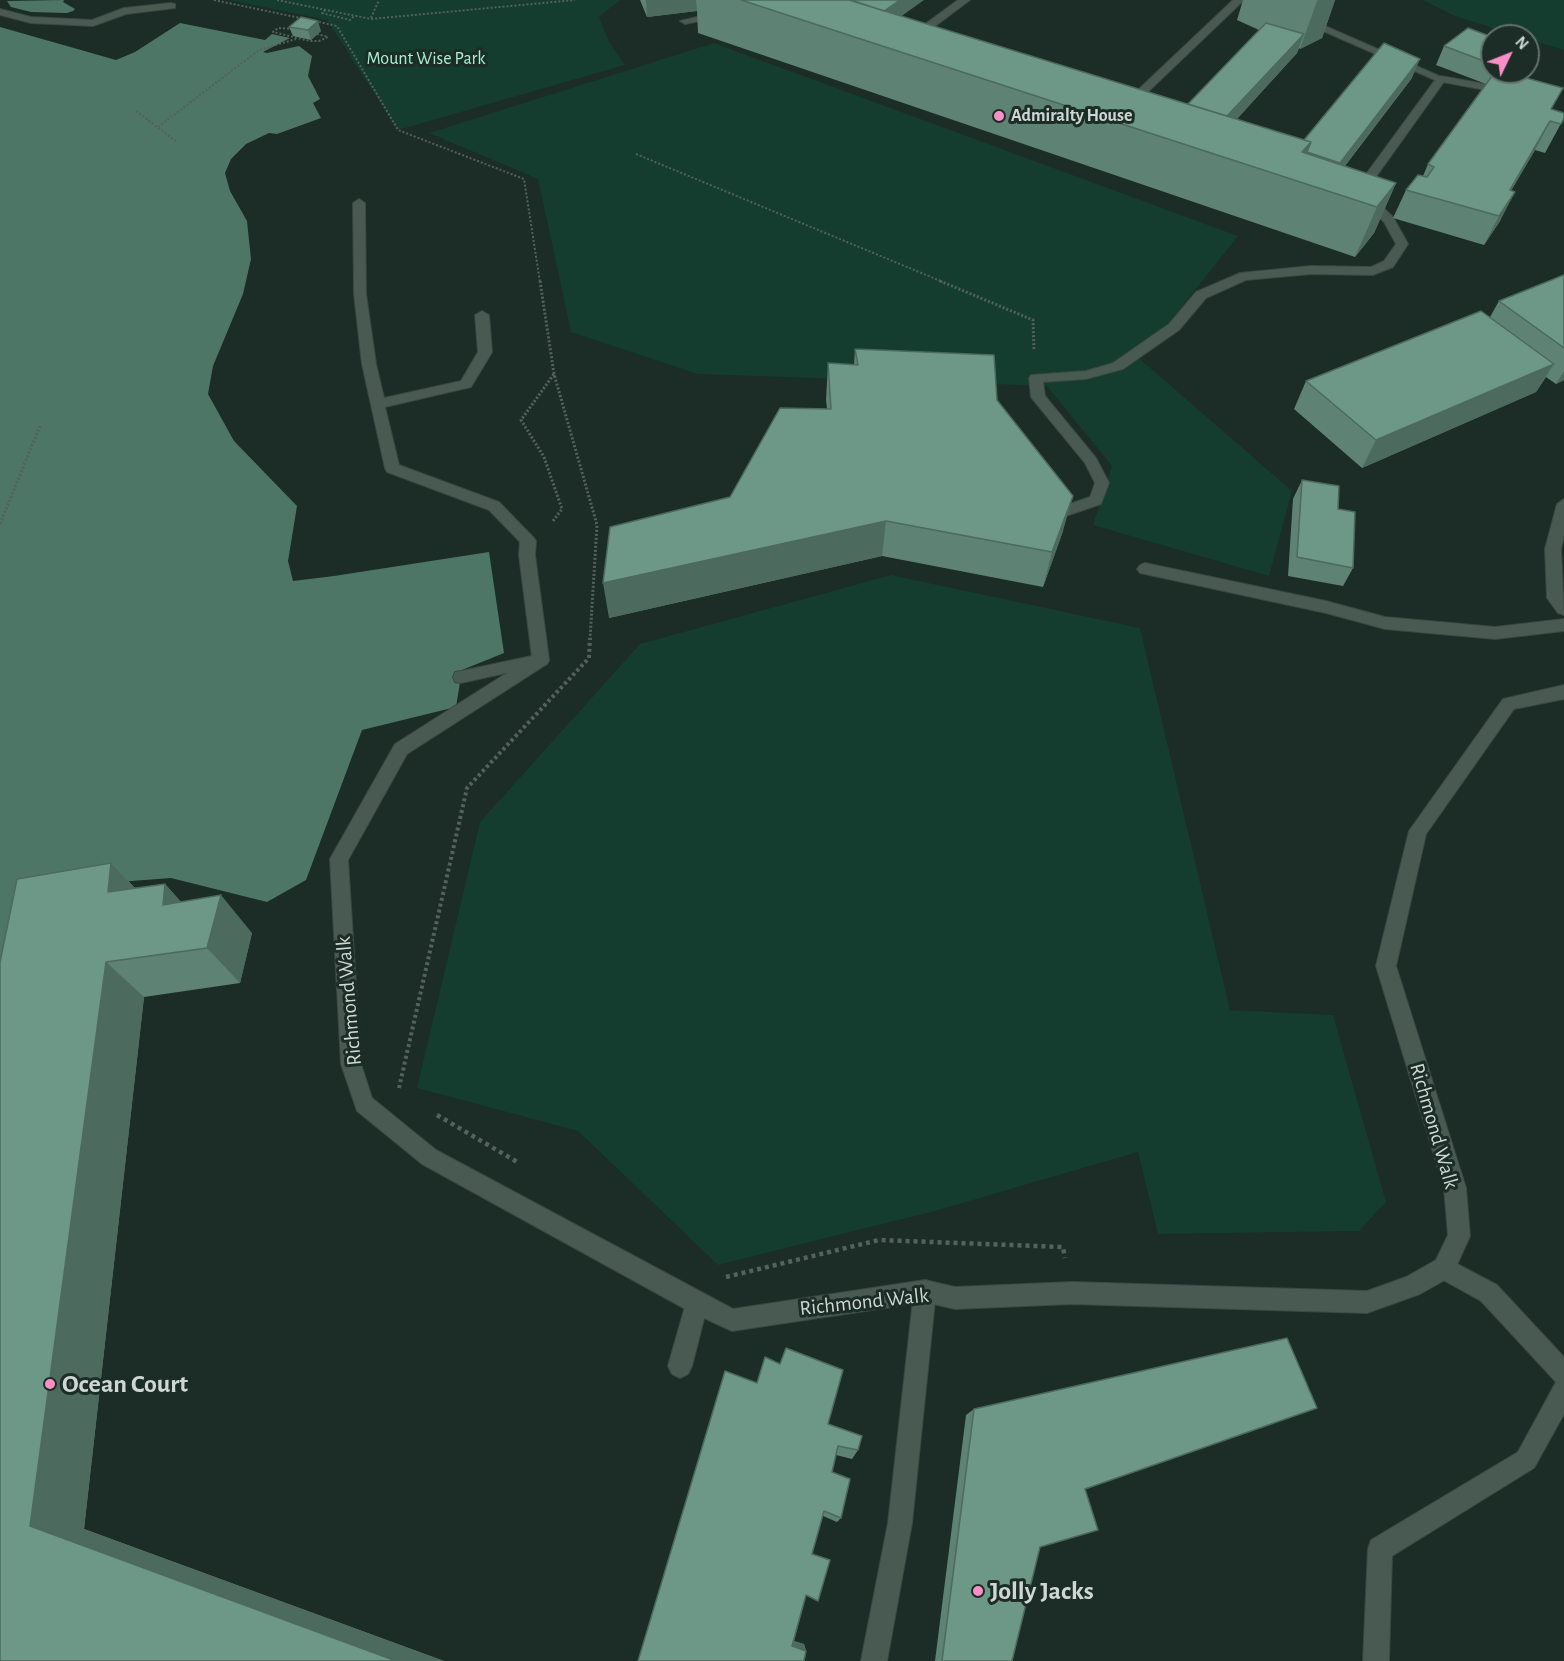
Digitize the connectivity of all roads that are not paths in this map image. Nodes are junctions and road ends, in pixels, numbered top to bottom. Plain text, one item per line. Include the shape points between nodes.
1 (965, 0) edge
2 (1239, 0) edge
3 (1257, 0) edge
4 (171, 6) dead end
5 (737, 11) dead end
6 (0, 12) edge
7 (685, 21) dead end
8 (902, 46) edge
9 (1441, 79) junction
10 (1521, 94) edge
11 (1121, 114) edge
12 (1344, 191) edge
13 (1360, 192) junction
14 (359, 204) dead end
15 (482, 315) dead end
16 (378, 404) junction
17 (1564, 504) edge
18 (1063, 512) edge
19 (1145, 569) dead end
20 (1564, 609) edge
21 (1564, 625) edge
22 (541, 660) junction
23 (461, 677) dead end
24 (1564, 692) edge
25 (1444, 1268) junction
26 (925, 1291) junction
27 (697, 1303) junction
28 (680, 1366) dead end
29 (1564, 1374) edge
30 (1564, 1390) edge
31 (874, 1661) edge
32 (1376, 1661) edge

1 - 8 street
2 - 11 street
3 - 9 street
4 - 6 street via 124,11 93,23 31,20
5 - 7 street
9 - 10 street
9 - 13 street
12 - 13 street
13 - 18 street via 1389,220 1402,244 1389,264 1373,271 1311,270 1244,276 1201,295 1174,327 1118,366 1086,375 1036,378 1038,397 1091,461 1102,483 1096,500
14 - 16 street via 360,294
15 - 16 street via 485,352 466,384
16 - 22 street via 392,468 494,506 527,548
17 - 20 street via 1553,549 1555,598
19 - 21 street via 1385,623 1495,633
22 - 23 street
22 - 27 street, Richmond Walk via 401,749 339,859 351,1064 364,1104 429,1157
24 - 25 street, Richmond Walk via 1509,704 1418,831 1386,966 1455,1188 1459,1236
25 - 26 street, Richmond Walk via 1412,1286 1367,1302 1072,1293 955,1298
25 - 29 street via 1489,1293
26 - 27 street, Richmond Walk via 732,1320
26 - 31 street via 900,1523
27 - 28 street
30 - 32 street via 1526,1460 1380,1549

